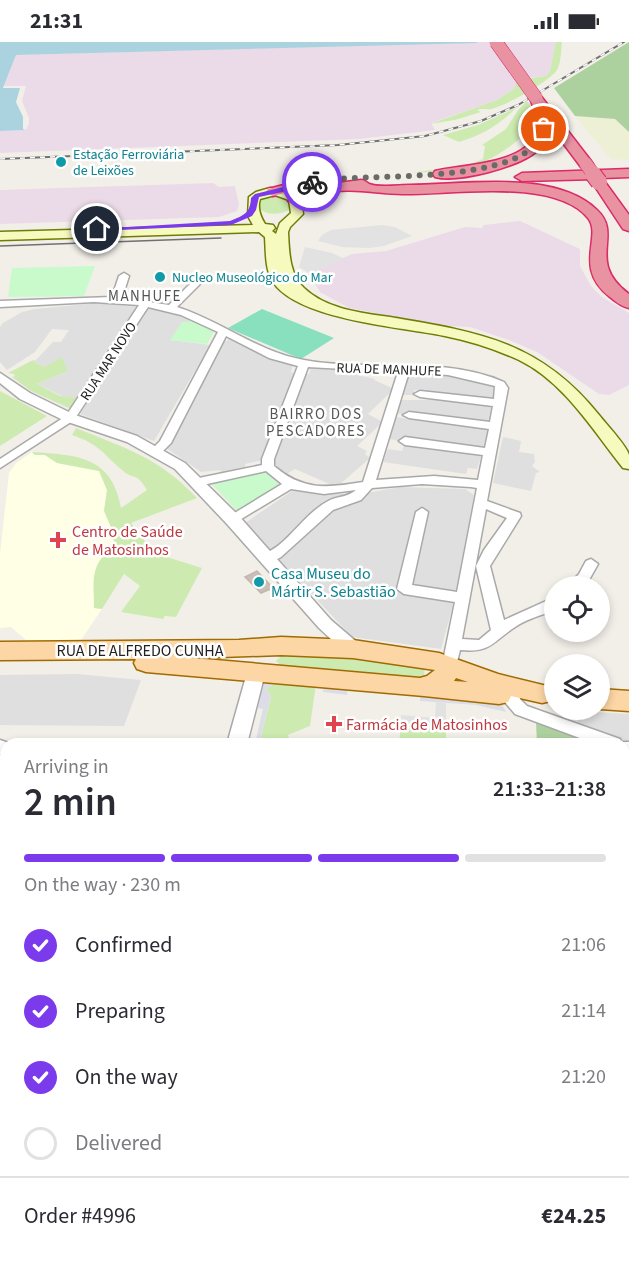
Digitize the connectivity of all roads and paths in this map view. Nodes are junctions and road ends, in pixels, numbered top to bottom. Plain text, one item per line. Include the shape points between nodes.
1 (496, 42) edge
2 (508, 42) edge
3 (542, 98) junction
4 (629, 169) edge
5 (629, 173) edge
6 (430, 175) junction
7 (606, 184) junction
8 (344, 185) junction
9 (273, 192) junction
10 (629, 197) edge
11 (297, 204) junction
12 (629, 209) edge
13 (253, 210) junction
14 (289, 222) junction
15 (629, 226) edge
16 (265, 230) junction
17 (0, 231) edge
18 (0, 236) edge
19 (124, 276) dead end
20 (196, 282) dead end
21 (116, 301) junction
22 (38, 303) junction
23 (629, 303) edge
24 (0, 304) edge
25 (145, 304) junction
26 (171, 308) junction
27 (0, 314) edge
28 (355, 316) junction
29 (223, 332) junction
30 (303, 364) junction
31 (405, 367) junction
32 (0, 377) edge
33 (420, 394) dead end
34 (499, 403) junction
35 (409, 415) dead end
36 (70, 418) junction
37 (495, 426) junction
38 (405, 441) dead end
39 (156, 451) junction
40 (490, 452) junction
41 (0, 464) edge
42 (629, 464) edge
43 (268, 467) junction
44 (198, 482) junction
45 (288, 485) junction
46 (368, 485) junction
47 (483, 485) junction
48 (481, 503) junction
49 (422, 512) dead end
50 (233, 520) junction
51 (267, 559) junction
52 (591, 564) dead end
53 (585, 576) edge
54 (464, 598) junction
55 (544, 609) edge
56 (325, 624) junction
57 (499, 631) junction
58 (281, 646) junction
59 (315, 646) junction
60 (353, 649) junction
61 (0, 651) edge
62 (452, 655) junction
63 (0, 662) edge
64 (256, 673) junction
65 (420, 687) junction
66 (544, 694) edge
67 (544, 695) edge
68 (512, 696) junction
69 (610, 700) edge
70 (629, 701) edge
71 (239, 738) edge
72 (598, 738) edge

1 - 3 highway, bridge
2 - 3 highway
3 - 6 highway via 545,125 531,148 486,167
3 - 7 highway, bridge
4 - 6 highway
5 - 8 highway
6 - 9 highway via 325,179
7 - 10 highway
7 - 12 highway
7 - 15 highway
8 - 11 highway via 320,189
8 - 23 highway via 518,188 570,200 589,210 598,221 599,273
9 - 11 main road via 288,194
9 - 13 main road via 255,197
11 - 13 main road via 289,213 273,216
11 - 14 main road via 297,214
13 - 16 main road
13 - 17 main road via 242,219 222,224
14 - 16 main road
14 - 28 main road via 282,235 290,282 309,299
16 - 18 main road
16 - 28 main road via 272,236 276,274 285,287 314,305
19 - 21 street
20 - 26 street
21 - 22 street, RUA DE MANHUFE
21 - 25 street, RUA DE MANHUFE
22 - 24 street
22 - 27 street
25 - 26 street, RUA DE MANHUFE
25 - 36 street, RUA MAR NOVO
26 - 29 street, RUA DE MANHUFE
28 - 42 main road via 476,339 530,360 561,383
29 - 30 street, RUA DE MANHUFE via 258,351
29 - 39 street via 165,443
30 - 31 street, RUA DE MANHUFE
30 - 43 street
31 - 34 street, RUA DE MANHUFE via 456,372 496,382 502,388
31 - 46 street
32 - 36 street via 25,396
33 - 34 street
34 - 37 street
35 - 37 street
36 - 39 street
36 - 41 street
37 - 40 street
38 - 40 street
39 - 44 street
40 - 47 street
43 - 44 street
43 - 45 street
44 - 50 street
45 - 46 street via 315,491
45 - 50 street
46 - 47 street via 434,480
46 - 51 street via 354,500 327,507 288,546
47 - 48 street
48 - 54 street
48 - 57 street via 515,516 483,566
49 - 54 street via 404,589
50 - 51 street
51 - 56 street
52 - 53 street
54 - 62 street
55 - 57 street
56 - 59 street via 324,634
56 - 60 street
57 - 62 street via 484,644
58 - 59 main road, RUA DE ALFREDO CUNHA
58 - 61 main road, RUA DE ALFREDO CUNHA
58 - 64 main road via 261,659
59 - 60 main road, RUA DE ALFREDO CUNHA
60 - 62 main road, RUA DE ALFREDO CUNHA via 426,659
62 - 65 main road, RUA DE ALFREDO CUNHA via 445,678
62 - 66 main road via 494,682
63 - 64 main road, RUA DE ALFREDO CUNHA via 115,660
64 - 65 main road, RUA DE ALFREDO CUNHA
64 - 71 street
65 - 68 main road
67 - 68 main road
68 - 72 street via 521,710
69 - 70 main road

